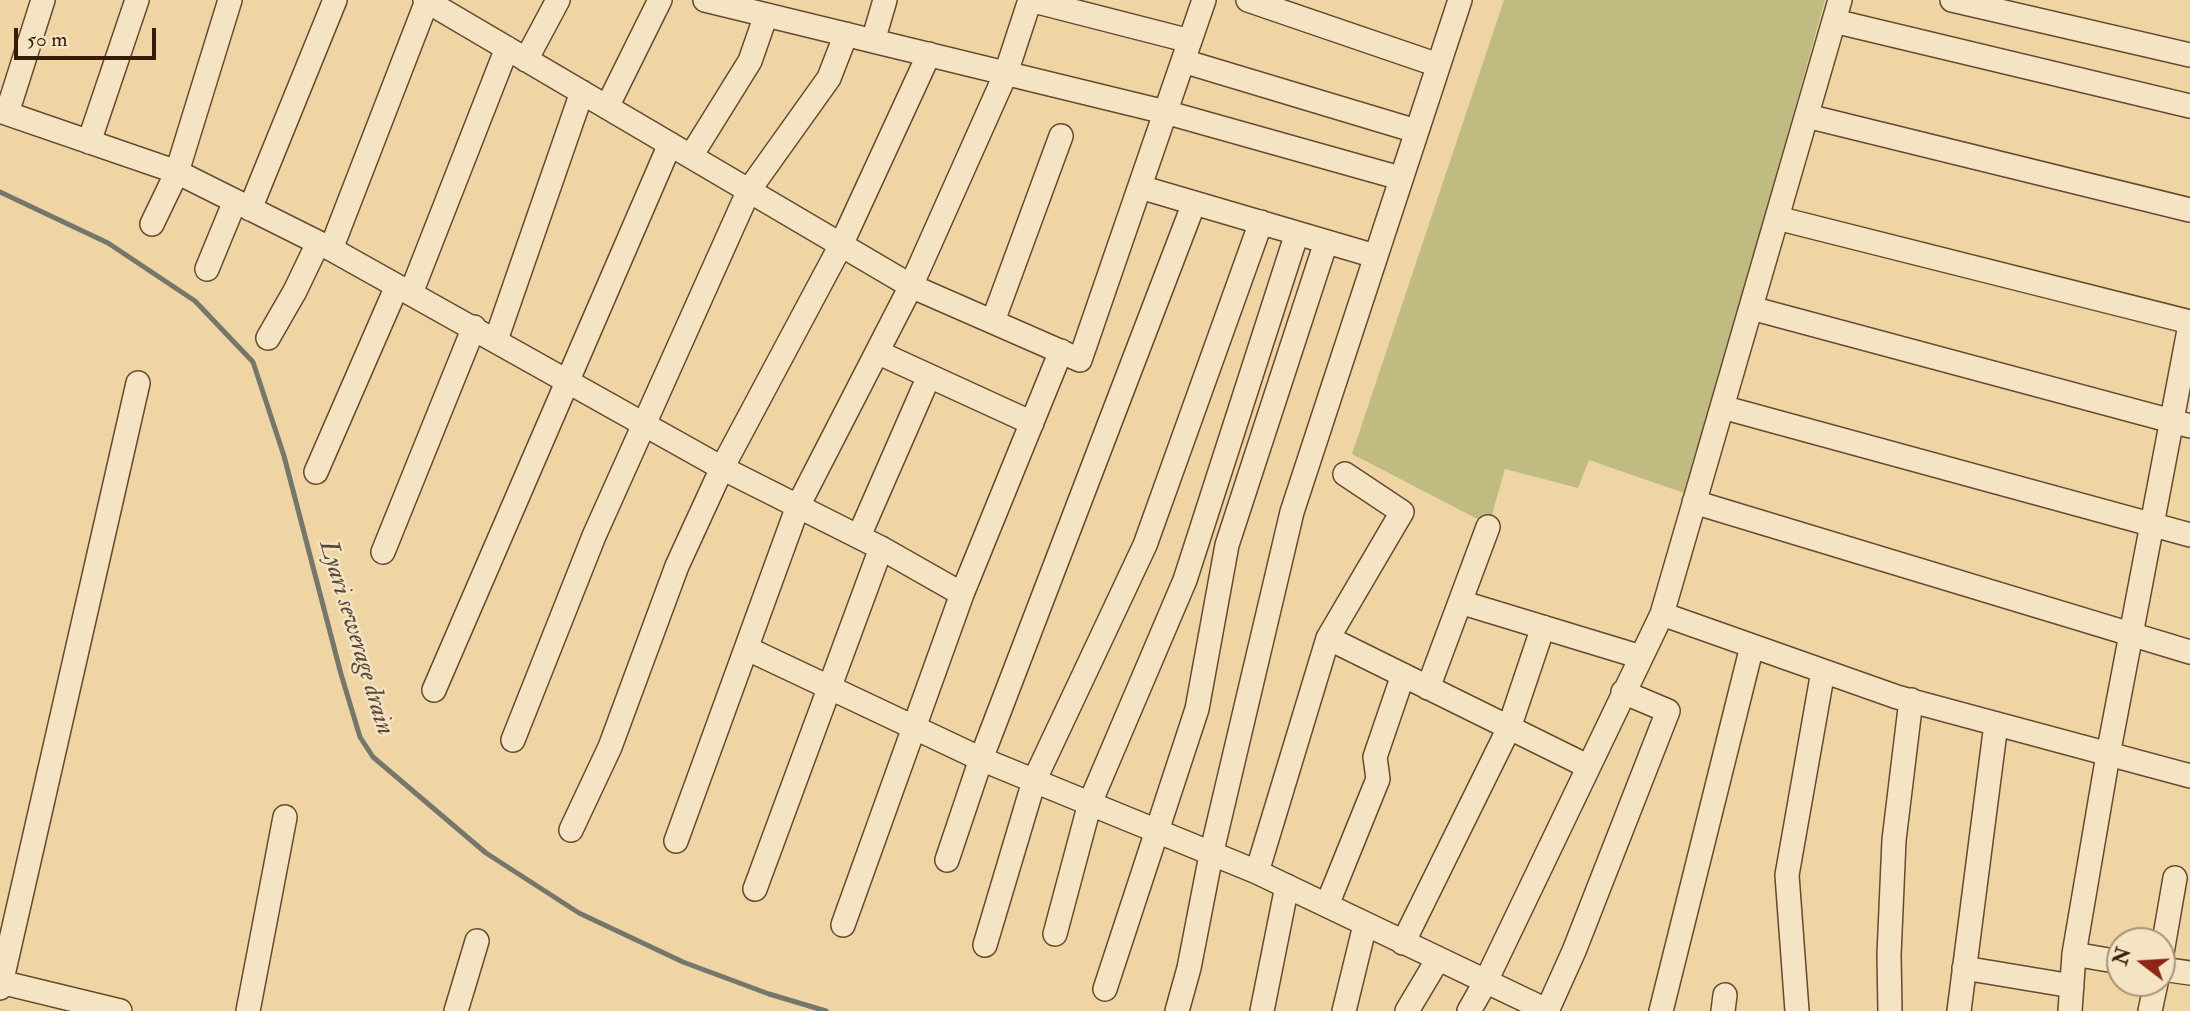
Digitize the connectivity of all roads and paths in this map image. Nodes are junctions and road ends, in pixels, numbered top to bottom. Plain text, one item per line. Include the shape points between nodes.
1 (43, 0) edge
2 (137, 0) edge
3 (230, 0) edge
4 (335, 0) edge
5 (558, 0) edge
6 (660, 0) edge
7 (705, 0) edge
8 (885, 0) edge
9 (1030, 0) edge
10 (1204, 0) edge
11 (1248, 0) edge
12 (1460, 0) edge
13 (1952, 0) edge
14 (437, 3) edge
15 (757, 9) edge
16 (1837, 10) edge
17 (846, 34) junction
18 (873, 41) junction
19 (1186, 51) junction
20 (517, 54) junction
21 (929, 54) junction
22 (2190, 55) edge
23 (1438, 65) junction
24 (1006, 73) junction
25 (582, 92) junction
26 (2190, 106) edge
27 (607, 107) junction
28 (3, 112) edge
29 (1166, 112) junction
30 (1807, 116) junction
31 (1416, 131) junction
32 (1061, 136) dead end
33 (89, 142) junction
34 (670, 144) junction
35 (691, 156) junction
36 (177, 173) junction
37 (1400, 178) junction
38 (1140, 187) junction
39 (749, 190) junction
40 (1194, 203) junction
41 (243, 205) junction
42 (2190, 210) edge
43 (1777, 218) junction
44 (1261, 222) junction
45 (152, 224) dead end
46 (1297, 233) junction
47 (1326, 242) junction
48 (841, 244) junction
49 (325, 246) junction
50 (1375, 256) junction
51 (207, 269) dead end
52 (911, 286) junction
53 (404, 290) junction
54 (1751, 308) junction
55 (993, 321) junction
56 (2190, 323) edge
57 (474, 327) junction
58 (268, 338) dead end
59 (496, 340) junction
60 (1060, 351) junction
61 (877, 352) junction
62 (929, 376) junction
63 (138, 383) dead end
64 (568, 383) junction
65 (1722, 407) junction
66 (642, 423) junction
67 (1032, 423) junction
68 (2181, 423) edge
69 (722, 468) junction
70 (316, 472) dead end
71 (1345, 474) dead end
72 (1694, 502) junction
73 (798, 506) junction
74 (2151, 525) junction
75 (1488, 527) dead end
76 (2190, 535) edge
77 (859, 536) junction
78 (881, 548) junction
79 (383, 552) dead end
80 (962, 594) junction
81 (1460, 601) junction
82 (1662, 614) junction
83 (1543, 627) junction
84 (2131, 635) junction
85 (1328, 638) junction
86 (1752, 646) junction
87 (748, 649) junction
88 (2190, 652) edge
89 (1641, 657) junction
90 (1824, 671) junction
91 (1403, 675) junction
92 (830, 687) junction
93 (1428, 688) junction
94 (434, 690) dead end
95 (1623, 692) junction
96 (1911, 701) junction
97 (1996, 724) junction
98 (914, 728) junction
99 (1509, 728) junction
100 (513, 740) dead end
101 (2108, 755) junction
102 (981, 759) junction
103 (1587, 766) junction
104 (2190, 776) edge
105 (1034, 781) junction
106 (1090, 803) junction
107 (285, 817) dead end
108 (571, 830) dead end
109 (1157, 832) junction
110 (676, 841) dead end
111 (1211, 855) junction
112 (947, 860) dead end
113 (1257, 873) junction
114 (2175, 878) dead end
115 (1287, 886) junction
116 (755, 890) dead end
117 (1326, 905) junction
118 (843, 925) dead end
119 (1364, 925) junction
120 (2167, 927) edge
121 (1055, 934) dead end
122 (477, 941) dead end
123 (1403, 943) junction
124 (985, 945) dead end
125 (2074, 954) junction
126 (1438, 959) junction
127 (2106, 959) edge
128 (1964, 968) junction
129 (1486, 981) junction
130 (0, 984) edge
131 (2072, 986) junction
132 (1105, 989) dead end
133 (120, 1011) edge
134 (247, 1011) edge
135 (456, 1011) edge
136 (1177, 1011) edge
137 (1262, 1011) edge
138 (1344, 1011) edge
139 (1407, 1011) edge
140 (1469, 1011) edge
141 (1547, 1011) edge
142 (1661, 1011) edge
143 (1797, 1011) edge
144 (1890, 1011) edge
145 (1959, 1011) edge
146 (2070, 1011) edge

1 - 28 street
2 - 33 street
3 - 36 street
4 - 41 street
5 - 20 street
6 - 27 street
7 - 15 street
8 - 18 street
9 - 19 street
9 - 24 street
10 - 19 street
11 - 23 street
12 - 23 street
13 - 22 street
14 - 20 street
14 - 49 street
15 - 17 street
15 - 35 street via 750,61
16 - 26 street
16 - 30 street
17 - 18 street
17 - 39 street via 829,78
18 - 21 street
19 - 29 street
19 - 31 street
20 - 25 street
20 - 53 street
21 - 24 street
21 - 48 street
23 - 31 street
24 - 29 street
24 - 52 street
25 - 27 street
25 - 59 street
27 - 34 street
28 - 33 street
29 - 37 street
29 - 38 street
30 - 42 street
30 - 43 street
31 - 37 street
32 - 55 street
33 - 36 street
34 - 35 street
34 - 64 street
35 - 39 street
36 - 41 street
36 - 45 street
37 - 50 street
38 - 40 street
38 - 60 street via 1080,360
39 - 48 street
39 - 66 street
40 - 44 street
40 - 102 street
41 - 49 street
41 - 51 street
43 - 54 street
43 - 56 street
44 - 46 street
44 - 105 street via 1145,545
46 - 47 street
46 - 106 street via 1185,580
47 - 50 street
47 - 109 street via 1227,545 1197,709
48 - 52 street
48 - 69 street
49 - 53 street
49 - 58 street
50 - 111 street via 1292,512
52 - 55 street
52 - 61 street
53 - 57 street
53 - 70 street
54 - 65 street
54 - 68 street
55 - 60 street
56 - 68 street
57 - 59 street
57 - 79 street
59 - 64 street
60 - 67 street
61 - 62 street
61 - 73 street
62 - 67 street
62 - 77 street
63 - 130 street
64 - 66 street
64 - 94 street
65 - 72 street
65 - 74 street
66 - 69 street
66 - 100 street
67 - 80 street
68 - 74 street
69 - 73 street
69 - 108 street via 677,566 610,747
71 - 85 street via 1402,512
72 - 82 street
72 - 84 street
73 - 77 street
73 - 87 street
74 - 76 street
74 - 84 street
75 - 81 street
77 - 78 street
78 - 80 street
78 - 92 street
80 - 98 street
81 - 83 street
81 - 93 street
82 - 86 street
82 - 89 street
83 - 89 street
83 - 99 street
84 - 88 street
84 - 101 street
85 - 91 street
85 - 113 street
86 - 90 street
86 - 142 street
87 - 92 street
87 - 110 street
89 - 95 street
90 - 96 street
90 - 143 street via 1787,875
91 - 93 street
91 - 117 street via 1375,757 1378,779
92 - 98 street
92 - 116 street
93 - 99 street
95 - 103 street
95 - 141 street via 1668,711
96 - 97 street
96 - 144 street via 1894,840
97 - 101 street
97 - 128 street
98 - 102 street
98 - 118 street
99 - 103 street
99 - 123 street
101 - 104 street
101 - 125 street
102 - 105 street
102 - 112 street
103 - 129 street
105 - 106 street
105 - 124 street
106 - 109 street
106 - 121 street
107 - 134 street
109 - 111 street
109 - 132 street
111 - 113 street
111 - 136 street
113 - 115 street
114 - 120 street
115 - 117 street
115 - 137 street
117 - 119 street
119 - 123 street
119 - 138 street
122 - 135 street
123 - 126 street
125 - 127 street
125 - 131 street
126 - 129 street
126 - 139 street
128 - 131 street
128 - 145 street
129 - 140 street
129 - 141 street
130 - 133 street
131 - 146 street

